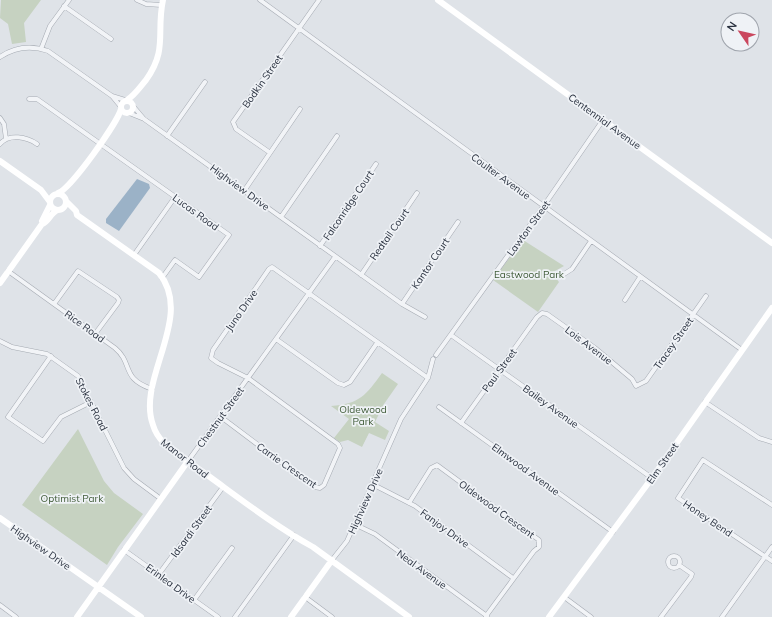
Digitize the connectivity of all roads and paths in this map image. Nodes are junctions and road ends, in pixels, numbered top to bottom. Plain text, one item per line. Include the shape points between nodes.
1 (69, 0) edge
2 (137, 0) edge
3 (260, 0) edge
4 (319, 0) edge
5 (438, 0) edge
6 (162, 3) edge
7 (64, 6) junction
8 (300, 28) junction
9 (111, 39) dead end
10 (41, 48) junction
11 (0, 58) edge
12 (205, 82) dead end
13 (139, 90) junction
14 (112, 96) junction
15 (29, 99) dead end
16 (126, 100) junction
17 (133, 105) junction
18 (121, 108) junction
19 (300, 109) dead end
20 (128, 113) junction
21 (0, 118) edge
22 (144, 119) junction
23 (604, 120) junction
24 (114, 125) junction
25 (167, 136) junction
26 (337, 136) dead end
27 (6, 139) junction
28 (101, 142) junction
29 (0, 144) edge
30 (37, 144) dead end
31 (270, 152) junction
32 (0, 161) edge
33 (376, 164) dead end
34 (75, 178) junction
35 (41, 190) junction
36 (244, 190) junction
37 (417, 193) dead end
38 (57, 194) junction
39 (175, 197) junction
40 (66, 200) junction
41 (50, 203) junction
42 (543, 207) junction
43 (59, 210) junction
44 (77, 215) junction
45 (281, 217) junction
46 (458, 222) dead end
47 (42, 224) junction
48 (591, 241) junction
49 (772, 242) edge
50 (320, 246) junction
51 (134, 255) junction
52 (335, 257) junction
53 (8, 271) junction
54 (361, 275) junction
55 (561, 276) dead end
56 (640, 277) junction
57 (162, 278) junction
58 (0, 283) edge
59 (309, 293) junction
60 (706, 296) dead end
61 (625, 300) dead end
62 (54, 304) junction
63 (402, 304) junction
64 (772, 308) edge
65 (693, 314) junction
66 (425, 317) dead end
67 (537, 317) joint
68 (95, 334) junction
69 (451, 335) junction
70 (276, 340) junction
71 (0, 341) edge
72 (377, 343) junction
73 (742, 350) junction
74 (436, 354) dead end
75 (51, 356) junction
76 (433, 360) dead end
77 (499, 369) junction
78 (248, 378) junction
79 (428, 378) junction
80 (636, 386) joint
81 (152, 389) junction
82 (92, 402) junction
83 (705, 402) junction
84 (439, 407) dead end
85 (221, 417) junction
86 (461, 423) junction
87 (772, 442) edge
88 (188, 461) junction
89 (652, 478) junction
90 (372, 484) junction
91 (223, 487) junction
92 (161, 499) junction
93 (409, 503) junction
94 (772, 505) edge
95 (0, 518) edge
96 (354, 524) junction
97 (613, 532) junction
98 (294, 536) junction
99 (772, 547) edge
100 (232, 548) dead end
101 (124, 550) junction
102 (765, 557) junction
103 (332, 560) junction
104 (772, 561) edge
105 (679, 565) dead end
106 (159, 574) junction
107 (513, 578) junction
108 (99, 587) junction
109 (305, 597) junction
110 (564, 597) junction
111 (194, 600) junction
112 (0, 605) edge
113 (487, 616) edge
114 (16, 617) edge
115 (77, 617) edge
116 (140, 617) edge
117 (218, 617) edge
118 (235, 617) edge
119 (291, 617) edge
120 (332, 617) edge
121 (409, 617) edge
122 (549, 617) edge
123 (591, 617) edge
124 (661, 617) edge
125 (722, 617) edge

1 - 7 street
2 - 6 street via 146,4
3 - 8 street, Coulter Avenue
4 - 8 street, Bodkin Street
5 - 23 street, Centennial Avenue
6 - 13 street via 159,55
7 - 9 street
7 - 10 street via 50,26
8 - 31 street, Bodkin Street via 233,122 236,129
8 - 42 street, Coulter Avenue
10 - 11 street via 20,48
10 - 14 street
12 - 25 street
13 - 16 street
13 - 17 street
14 - 16 street
14 - 18 street
15 - 28 street, Lucas Road via 37,99
16 - 17 street
16 - 18 street
17 - 20 street
17 - 22 street, Highview Drive
18 - 20 street
18 - 24 street
19 - 31 street
20 - 22 street, Highview Drive
20 - 24 street
21 - 27 street via 4,124
22 - 25 street, Highview Drive
23 - 42 street, Lawton Street
23 - 49 street, Centennial Avenue
24 - 28 street
25 - 36 street, Highview Drive
26 - 45 street
27 - 29 street
27 - 30 street via 26,137
28 - 34 street
28 - 39 street, Lucas Road
31 - 36 street
32 - 35 street
33 - 50 street, Falconridge Court
34 - 38 street via 64,191
34 - 40 street
35 - 38 street
35 - 41 street
36 - 45 street, Highview Drive
37 - 54 street, Redtail Court
38 - 40 street via 63,195
38 - 41 street via 51,197
39 - 51 street
39 - 57 street, Lucas Road via 229,235 199,277 175,260
40 - 43 street via 65,207
40 - 44 street
41 - 43 street via 53,209
41 - 47 street via 41,221
42 - 48 street, Coulter Avenue
42 - 69 street, Lawton Street
43 - 44 street
43 - 47 street via 53,212
44 - 51 street
45 - 50 street, Highview Drive
46 - 63 street, Kantor Court
47 - 53 street
48 - 55 street via 572,269
48 - 56 street, Coulter Avenue
50 - 52 street, Highview Drive
51 - 57 street
52 - 54 street
52 - 59 street, Chestnut Street
53 - 58 street
53 - 62 street, Rice Road
54 - 63 street
56 - 61 street
56 - 65 street, Coulter Avenue
57 - 81 street, Manor Road via 167,288 171,313
59 - 70 street, Chestnut Street
59 - 72 street
59 - 78 street, Juno Drive via 274,268 269,269 211,358
60 - 65 street, Tracey Street
62 - 68 street, Rice Road
62 - 68 street via 78,271 117,297 118,303
63 - 66 street
64 - 73 street, Elm Street
65 - 73 street, Coulter Avenue
65 - 80 street, Tracey Street via 646,381
67 - 77 street, Paul Street
67 - 80 street, Lois Avenue via 542,313 547,314 595,348 632,379
68 - 81 street, Rice Road via 119,351 134,380
69 - 74 street, Lawton Street
69 - 77 street, Bailey Avenue
70 - 72 street via 338,383 344,384 350,382
70 - 78 street, Chestnut Street
71 - 75 street, Stokes Road via 12,347 43,352
72 - 79 street
73 - 83 street, Elm Street
75 - 82 street, Stokes Road via 78,376
75 - 82 street via 8,417 43,441 61,417
76 - 79 street, Highview Drive
77 - 86 street, Paul Street
77 - 89 street, Bailey Avenue
78 - 85 street, Chestnut Street
78 - 85 street, Carrie Crescent via 338,444 340,448 324,485 320,488 314,487
79 - 90 street, Highview Drive via 401,419
81 - 88 street, Manor Road via 149,408 156,432 164,443
82 - 92 street, Stokes Road via 124,468 134,479
83 - 87 street via 759,438
83 - 89 street, Elm Street
84 - 86 street, Elmwood Avenue
85 - 88 street, Chestnut Street
86 - 97 street, Elmwood Avenue
88 - 91 street, Manor Road
88 - 92 street, Chestnut Street
89 - 97 street, Elm Street
90 - 93 street, Fanjoy Drive
90 - 96 street, Highview Drive
91 - 98 street, Manor Road
91 - 106 street, Idsardi Street
92 - 101 street, Chestnut Street
93 - 107 street, Fanjoy Drive
93 - 107 street, Oldewood Crescent via 431,468 439,466 539,540 539,547
94 - 102 street, Honey Bend via 703,460 678,498
95 - 108 street, Highview Drive
96 - 103 street, Highview Drive via 347,540
96 - 113 street, Neal Avenue via 375,534
97 - 110 street, Elm Street
98 - 103 street, Manor Road
98 - 118 street
99 - 102 street
100 - 111 street
101 - 106 street, Erinlea Drive
101 - 108 street, Chestnut Street
102 - 104 street
102 - 125 street
103 - 109 street, Highview Drive
103 - 121 street, Manor Road
105 - 124 street via 692,574 691,577
106 - 111 street, Erinlea Drive
107 - 113 street, Oldewood Crescent
108 - 115 street, Chestnut Street
108 - 116 street, Highview Drive
109 - 119 street, Highview Drive
109 - 120 street
110 - 122 street, Elm Street
110 - 123 street
111 - 117 street, Erinlea Drive
112 - 114 street

